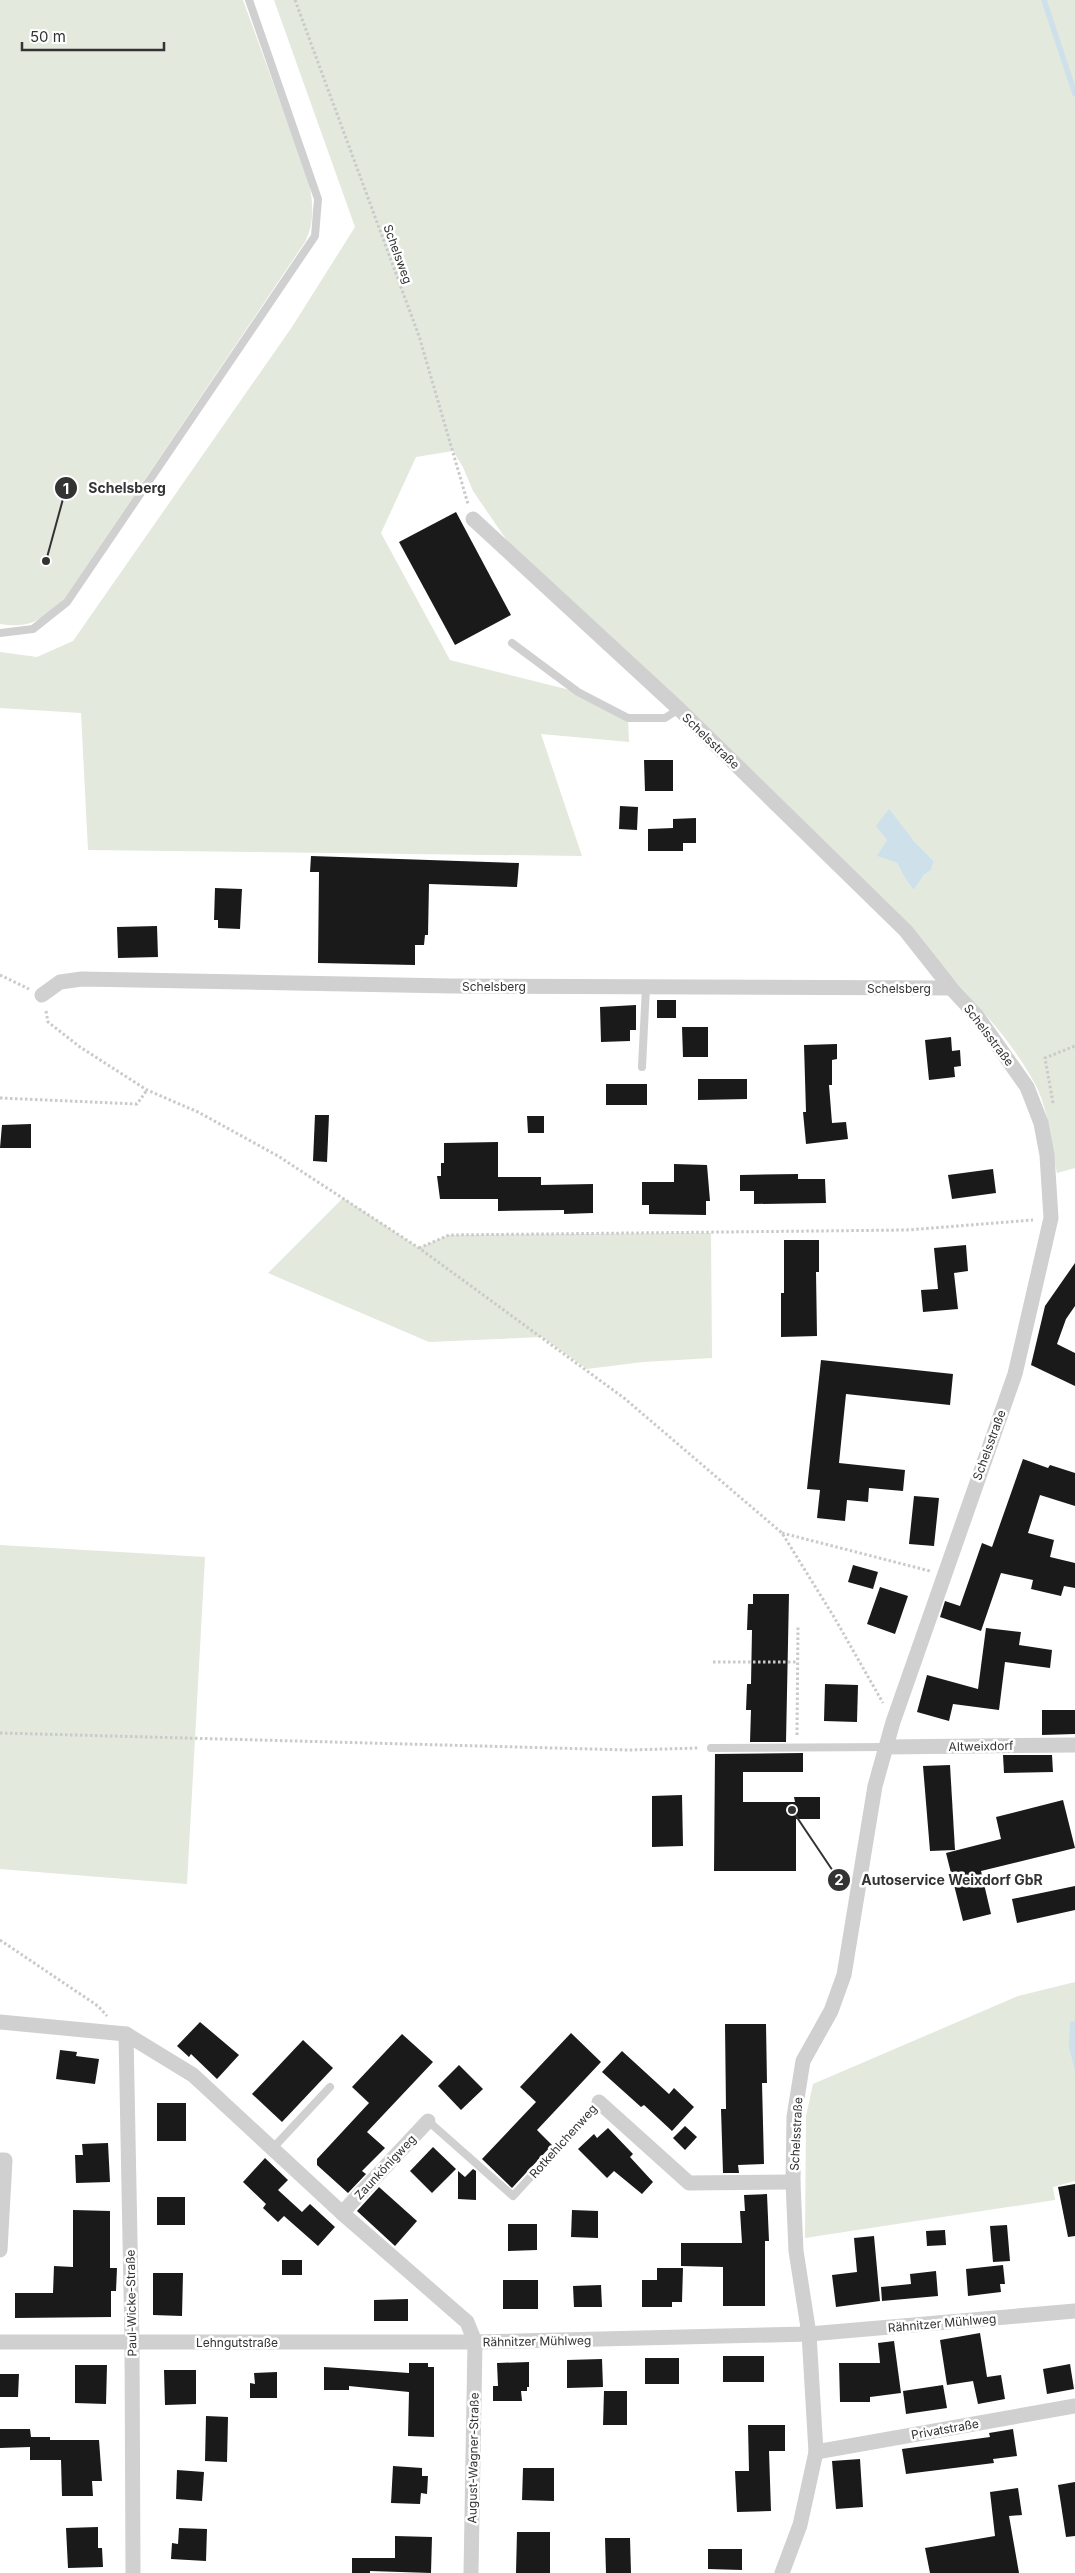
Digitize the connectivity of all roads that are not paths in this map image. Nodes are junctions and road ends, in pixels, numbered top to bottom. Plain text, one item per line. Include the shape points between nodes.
1 (249, 0) edge
2 (473, 519) road end
3 (0, 633) edge
4 (512, 643) dead end
5 (678, 709) junction
6 (646, 987) junction
7 (951, 988) junction
8 (42, 995) road end
9 (642, 1067) dead end
10 (1075, 1745) edge
11 (886, 1747) junction
12 (711, 1748) road end
13 (0, 2022) edge
14 (126, 2034) junction
15 (330, 2088) dead end
16 (598, 2102) joint
17 (428, 2121) joint
18 (273, 2148) junction
19 (0, 2160) edge
20 (793, 2182) junction
21 (342, 2213) junction
22 (0, 2250) edge
23 (1075, 2311) edge
24 (809, 2334) junction
25 (0, 2342) edge
26 (132, 2342) junction
27 (475, 2342) junction
28 (1075, 2406) edge
29 (816, 2452) junction
30 (133, 2573) edge
31 (471, 2573) edge
32 (782, 2573) edge

1 - 3 lane via 318,199 315,236 67,602 32,629
2 - 5 street, Schelsstraße
4 - 5 lane via 578,692 628,718 665,718
5 - 7 street, Schelsstraße via 906,931
6 - 7 street, Schelsberg
6 - 8 street, Schelsberg via 82,979 60,982
6 - 9 lane
7 - 11 street, Schelsstraße via 977,1016 1027,1087 1043,1131 1051,1218 1014,1374
10 - 11 street, Altweixdorf
11 - 12 lane
11 - 20 street, Schelsstraße via 875,1786 844,1975 830,2011 803,2060 794,2117
13 - 14 street, Rähnitzer Mühlweg
14 - 18 street, Rähnitzer Mühlweg via 192,2074
14 - 26 street, Paul-Wicke-Straße
15 - 18 lane
16 - 17 lane, Rotkehlchenweg via 513,2196
16 - 20 street, Rotkehlchenweg via 689,2183
17 - 21 street, Zaunkönigweg
18 - 21 street, Rähnitzer Mühlweg
19 - 22 street via 5,2160
20 - 24 street, Schelsstraße via 796,2251
21 - 27 street, Rähnitzer Mühlweg via 467,2322
23 - 24 street, Rähnitzer Mühlweg
24 - 27 street, Rähnitzer Mühlweg
24 - 29 street, Schelsstraße
25 - 26 street, Lehngutstraße
26 - 27 street, Lehngutstraße
26 - 30 street, Paul-Wicke-Straße
27 - 31 street, August-Wagner-Straße
28 - 29 street, Privatstraße
29 - 32 street, Schelsstraße via 800,2525

